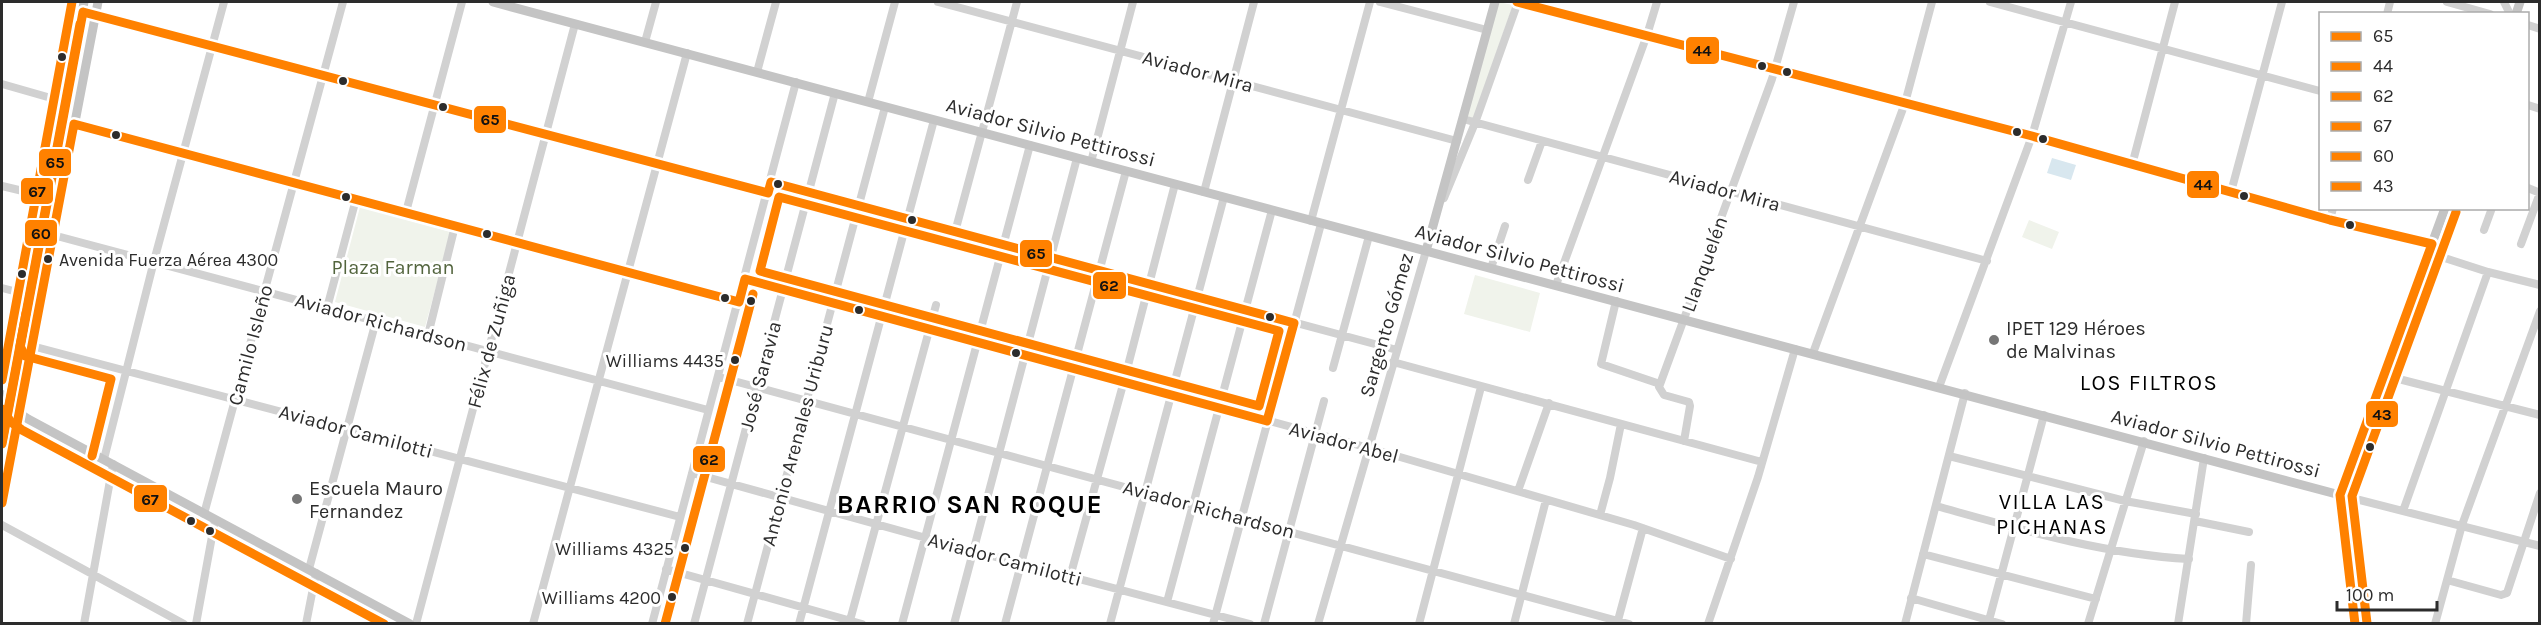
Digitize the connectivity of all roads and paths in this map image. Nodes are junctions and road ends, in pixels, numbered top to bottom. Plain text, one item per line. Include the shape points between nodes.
1 (98, 2) edge
2 (224, 2) edge
3 (343, 2) edge
4 (462, 2) edge
5 (493, 2) edge
6 (656, 2) edge
7 (776, 2) edge
8 (895, 2) edge
9 (938, 2) edge
10 (1017, 2) edge
11 (1134, 2) edge
12 (1254, 2) edge
13 (1370, 2) edge
14 (1380, 2) edge
15 (1495, 2) edge
16 (1518, 2) edge
17 (1657, 2) edge
18 (1794, 2) edge
19 (1932, 2) edge
20 (1989, 2) edge
21 (2071, 2) edge
22 (2175, 2) edge
23 (2282, 2) edge
24 (2447, 2) edge
25 (82, 4) edge
26 (528, 6) edge
27 (2483, 12) edge
28 (95, 15) junction
29 (1011, 21) junction
30 (2066, 22) junction
31 (575, 24) junction
32 (1487, 30) junction
33 (1647, 35) junction
34 (645, 42) junction
35 (212, 47) junction
36 (2163, 48) junction
37 (1120, 50) junction
38 (687, 53) junction
39 (1775, 69) junction
40 (757, 72) junction
41 (2262, 75) junction
42 (323, 76) junction
43 (1233, 81) junction
44 (796, 82) junction
45 (2, 84) edge
46 (2319, 91) edge
47 (835, 93) junction
48 (65, 102) junction
49 (868, 102) junction
50 (1905, 103) junction
51 (435, 105) junction
52 (885, 107) junction
53 (1341, 110) junction
54 (1463, 119) junction
55 (934, 120) junction
56 (1475, 123) junction
57 (74, 124) junction
58 (981, 132) junction
59 (547, 134) junction
60 (2032, 136) junction
61 (1457, 141) junction
62 (1542, 141) junction
63 (1030, 145) junction
64 (183, 153) junction
65 (55, 157) junction
66 (1602, 157) junction
67 (1077, 158) junction
68 (1090, 162) junction
69 (659, 164) junction
70 (2132, 165) junction
71 (1126, 171) junction
72 (1528, 180) dead end
73 (294, 182) junction
74 (771, 182) junction
75 (1175, 184) junction
76 (2, 186) edge
77 (809, 192) junction
78 (1204, 192) junction
79 (1731, 192) junction
80 (2231, 192) junction
81 (768, 193) junction
82 (2540, 193) edge
83 (48, 197) junction
84 (1224, 197) junction
85 (356, 199) junction
86 (858, 206) junction
87 (1272, 210) junction
88 (2332, 210) edge
89 (2444, 210) edge
90 (2491, 210) edge
91 (406, 212) junction
92 (1437, 213) junction
93 (906, 219) junction
94 (2330, 220) junction
95 (1316, 222) junction
96 (455, 226) junction
97 (1505, 226) dead end
98 (1861, 227) junction
99 (2484, 230) dead end
100 (956, 232) junction
101 (53, 235) junction
102 (1369, 236) junction
103 (518, 242) junction
104 (1003, 244) junction
105 (2521, 244) dead end
106 (2430, 249) junction
107 (1426, 251) junction
108 (1051, 258) junction
109 (153, 261) junction
110 (1987, 261) junction
111 (1491, 268) junction
112 (1100, 271) junction
113 (630, 272) junction
114 (2488, 272) junction
115 (745, 279) junction
116 (1149, 284) junction
117 (1556, 285) junction
118 (2540, 285) edge
119 (2, 288) edge
120 (784, 290) junction
121 (265, 291) junction
122 (29, 295) junction
123 (1197, 297) junction
124 (1616, 301) junction
125 (739, 302) junction
126 (832, 303) junction
127 (936, 305) dead end
128 (327, 308) junction
129 (1245, 310) junction
130 (2540, 311) edge
131 (881, 316) junction
132 (1684, 319) junction
133 (376, 321) junction
134 (1294, 323) junction
135 (929, 329) junction
136 (428, 335) junction
137 (1341, 336) junction
138 (977, 342) junction
139 (32, 346) junction
140 (1795, 349) junction
141 (1397, 350) junction
142 (489, 351) junction
143 (1814, 353) junction
144 (1026, 355) junction
145 (1393, 362) junction
146 (1074, 368) junction
147 (1333, 368) dead end
148 (126, 370) junction
149 (2383, 375) junction
150 (718, 377) junction
151 (599, 381) junction
152 (1124, 381) junction
153 (1660, 384) junction
154 (757, 387) junction
155 (1481, 387) junction
156 (1940, 387) junction
157 (2445, 391) junction
158 (1965, 393) junction
159 (2, 394) edge
160 (1171, 394) junction
161 (235, 399) junction
162 (10, 400) junction
163 (806, 400) junction
164 (1324, 401) dead end
165 (1549, 403) junction
166 (2505, 406) junction
167 (1220, 408) junction
168 (708, 410) junction
169 (19, 413) junction
170 (856, 413) junction
171 (2044, 415) junction
172 (2540, 415) edge
173 (1267, 421) junction
174 (1620, 424) junction
175 (903, 426) junction
176 (346, 429) junction
177 (1315, 434) junction
178 (950, 439) junction
179 (1684, 441) junction
180 (2144, 441) junction
181 (2, 444) edge
182 (1369, 448) junction
183 (999, 452) junction
184 (1949, 456) junction
185 (2204, 458) junction
186 (460, 459) junction
187 (108, 462) junction
188 (1762, 462) junction
189 (1048, 465) junction
190 (692, 473) junction
191 (1458, 474) junction
192 (2028, 477) junction
193 (1097, 479) junction
194 (731, 484) junction
195 (570, 489) junction
196 (1518, 491) junction
197 (1145, 492) junction
198 (2, 493) edge
199 (2540, 493) edge
200 (2340, 495) junction
201 (780, 498) junction
202 (1546, 500) junction
203 (2125, 501) junction
204 (2, 503) edge
205 (1193, 505) junction
206 (1936, 506) junction
207 (2403, 511) junction
208 (829, 512) junction
209 (204, 513) junction
210 (1600, 515) junction
211 (680, 517) junction
212 (1241, 518) junction
213 (2195, 518) junction
214 (215, 520) junction
215 (877, 524) junction
216 (2, 525) edge
217 (2462, 525) junction
218 (2014, 527) junction
219 (1643, 528) junction
220 (1290, 530) junction
221 (2250, 532) dead end
222 (924, 537) junction
223 (2522, 541) junction
224 (1342, 545) junction
225 (2540, 546) edge
226 (973, 551) junction
227 (2111, 551) junction
228 (1923, 554) junction
229 (1731, 559) junction
230 (2189, 559) junction
231 (1021, 564) junction
232 (2251, 564) dead end
233 (666, 569) junction
234 (1434, 569) junction
235 (312, 571) junction
236 (93, 574) junction
237 (2001, 575) junction
238 (1070, 577) junction
239 (706, 580) junction
240 (2447, 580) junction
241 (1119, 589) junction
242 (754, 594) junction
243 (1521, 594) junction
244 (1911, 598) junction
245 (2096, 599) junction
246 (1167, 602) junction
247 (803, 608) junction
248 (1214, 619) edge
249 (850, 622) edge
250 (1618, 622) edge
251 (1988, 622) edge
252 (84, 624) edge
253 (184, 624) edge
254 (196, 624) edge
255 (306, 624) edge
256 (411, 624) edge
257 (416, 624) edge
258 (533, 624) edge
259 (652, 624) edge
260 (694, 624) edge
261 (747, 624) edge
262 (799, 624) edge
263 (862, 624) edge
264 (902, 624) edge
265 (954, 624) edge
266 (1005, 624) edge
267 (1110, 624) edge
268 (1250, 624) edge
269 (1264, 624) edge
270 (1318, 624) edge
271 (1419, 624) edge
272 (1514, 624) edge
273 (1629, 624) edge
274 (1708, 624) edge
275 (1905, 624) edge
276 (2002, 624) edge
277 (2088, 624) edge
278 (2178, 624) edge
279 (2246, 624) edge
280 (2355, 624) edge
281 (2435, 624) edge

1 - 28 main road
2 - 35 street
3 - 42 street, Camilo Isleño
4 - 51 street
5 - 26 main road, Aviador Silvio Pettirossi
6 - 34 street
7 - 40 street
8 - 49 street
9 - 29 street, Aviador Mira
10 - 29 street
11 - 37 street
12 - 43 street
13 - 53 street
14 - 32 street
15 - 32 main road, Sargento Gómez
16 - 33 street
16 - 56 street
17 - 33 street
18 - 39 street, Llanquelén
19 - 50 street
20 - 30 street
21 - 30 street
22 - 36 street
23 - 41 street
24 - 27 street
25 - 28 street
25 - 48 main road
26 - 31 main road, Aviador Silvio Pettirossi
28 - 35 street
28 - 57 main road
29 - 37 street, Aviador Mira
29 - 58 street
30 - 36 street
30 - 60 street
31 - 34 main road, Aviador Silvio Pettirossi
31 - 59 street, Félix de Zuñiga
32 - 54 main road, Sargento Gómez
33 - 39 street
33 - 66 street
34 - 38 main road, Aviador Silvio Pettirossi
35 - 42 street
35 - 64 street
36 - 41 street
36 - 70 street
37 - 43 street, Aviador Mira
37 - 68 street
38 - 40 main road, Aviador Silvio Pettirossi
38 - 69 street
39 - 50 street
39 - 79 street, Llanquelén
40 - 44 main road, Aviador Silvio Pettirossi
41 - 46 street
41 - 80 street
42 - 51 street
42 - 73 street, Camilo Isleño
43 - 53 street, Aviador Mira
43 - 78 street
44 - 47 main road, Aviador Silvio Pettirossi
44 - 74 street
45 - 48 street
47 - 49 main road, Aviador Silvio Pettirossi
47 - 77 street, José Saravia
48 - 65 main road
49 - 52 main road, Aviador Silvio Pettirossi
50 - 60 street
50 - 98 street
51 - 59 street
51 - 91 street
52 - 55 main road, Aviador Silvio Pettirossi
52 - 86 street, Antonio Arenales Uriburu
53 - 61 street, Aviador Mira
53 - 95 street
54 - 56 street, Aviador Mira
54 - 61 main road, Sargento Gómez
55 - 58 main road, Aviador Silvio Pettirossi
55 - 93 street
56 - 62 street, Aviador Mira
56 - 92 street
57 - 64 street
57 - 101 main road
58 - 63 main road, Aviador Silvio Pettirossi
58 - 100 street
59 - 69 street
59 - 103 street, Félix de Zuñiga
60 - 70 street
60 - 110 street
61 - 92 main road, Sargento Gómez
62 - 66 street, Aviador Mira
62 - 72 street
63 - 67 main road, Aviador Silvio Pettirossi
63 - 104 street
64 - 73 street
64 - 109 street
65 - 83 main road
65 - 101 main road via 46,230
66 - 79 street, Aviador Mira
66 - 117 street
67 - 68 main road, Aviador Silvio Pettirossi
67 - 108 street
68 - 71 main road, Aviador Silvio Pettirossi
69 - 81 street
69 - 113 street
70 - 80 street
71 - 75 main road, Aviador Silvio Pettirossi
71 - 112 street
73 - 85 street
73 - 121 street, Camilo Isleño
74 - 77 street
74 - 81 street
75 - 78 main road, Aviador Silvio Pettirossi
75 - 116 street
76 - 83 street
77 - 86 street
77 - 120 street, José Saravia
78 - 84 main road, Aviador Silvio Pettirossi
79 - 98 street, Aviador Mira
79 - 132 street, Llanquelén
80 - 94 street
81 - 115 street
82 - 105 street
83 - 122 main road
84 - 87 main road, Aviador Silvio Pettirossi
84 - 123 street
85 - 91 street
85 - 128 street
86 - 93 street
86 - 126 street, Antonio Arenales Uriburu
87 - 95 main road, Aviador Silvio Pettirossi
87 - 129 street
88 - 94 street
89 - 106 main road
90 - 99 street
91 - 96 street
92 - 107 main road, Sargento Gómez
93 - 100 street
93 - 131 street
94 - 106 street
95 - 102 main road, Aviador Silvio Pettirossi
95 - 134 street
96 - 103 street
96 - 136 street
97 - 111 street
98 - 110 street, Aviador Mira
98 - 143 street
100 - 104 street
101 - 109 street, Aviador Richardson
101 - 139 main road
102 - 107 main road, Aviador Silvio Pettirossi
102 - 137 street
103 - 113 street
103 - 142 street, Félix de Zuñiga
104 - 108 street
104 - 138 street
106 - 114 street
106 - 149 main road
107 - 111 main road, Aviador Silvio Pettirossi
107 - 141 street, Sargento Gómez
108 - 112 street
108 - 144 street
109 - 121 street, Aviador Richardson
109 - 148 street
110 - 156 street
111 - 117 main road, Aviador Silvio Pettirossi
112 - 116 street
112 - 146 street
113 - 125 street
113 - 151 street
114 - 118 street
114 - 157 street
115 - 120 street, Aviador Abel
115 - 125 street
116 - 123 street
116 - 152 street
117 - 124 main road, Aviador Silvio Pettirossi
119 - 122 street
120 - 126 street, Aviador Abel
120 - 154 street, José Saravia
121 - 128 street, Aviador Richardson
121 - 161 street, Camilo Isleño
122 - 162 main road
123 - 129 street
123 - 160 street
124 - 132 main road, Aviador Silvio Pettirossi
124 - 153 street via 1601,364
125 - 150 street
126 - 131 street, Aviador Abel
126 - 163 street, Antonio Arenales Uriburu
127 - 135 street
128 - 133 street, Aviador Richardson
129 - 134 street
129 - 167 street
130 - 166 street
131 - 135 street, Aviador Abel
131 - 170 street
132 - 140 main road, Aviador Silvio Pettirossi
132 - 153 street, Llanquelén
133 - 136 street, Aviador Richardson
133 - 176 street
134 - 137 street
134 - 173 street
135 - 138 street, Aviador Abel
135 - 175 street
136 - 142 street, Aviador Richardson
137 - 141 street
137 - 147 street
138 - 144 street, Aviador Abel
138 - 178 street
139 - 148 street, Aviador Camilotti
139 - 169 main road
140 - 143 main road, Aviador Silvio Pettirossi
140 - 188 street
141 - 145 street, Sargento Gómez
142 - 151 street, Aviador Richardson
142 - 186 street, Félix de Zuñiga
143 - 156 main road, Aviador Silvio Pettirossi
144 - 146 street, Aviador Abel
144 - 183 street
145 - 155 street
145 - 182 street, Sargento Gómez
146 - 152 street, Aviador Abel
146 - 189 street
148 - 161 street, Aviador Camilotti
148 - 187 street
149 - 157 street
149 - 200 main road
150 - 154 street, Aviador Richardson
150 - 168 street
151 - 168 street, Aviador Richardson
151 - 195 street
152 - 160 street, Aviador Abel
152 - 193 street
153 - 179 street via 1664,395 1689,402
154 - 163 street, Aviador Richardson
154 - 194 street, José Saravia
155 - 165 street
155 - 191 street
156 - 158 main road, Aviador Silvio Pettirossi
157 - 166 street
157 - 207 street
158 - 171 main road, Aviador Silvio Pettirossi
158 - 184 street
159 - 162 street
160 - 167 street, Aviador Abel
160 - 197 street
161 - 176 street, Aviador Camilotti
161 - 209 street, Camilo Isleño
162 - 169 main road
162 - 181 main road
163 - 170 street, Aviador Richardson
163 - 201 street, Antonio Arenales Uriburu
164 - 177 street
165 - 174 street
165 - 196 street
166 - 172 street
166 - 217 street
167 - 173 street, Aviador Abel
167 - 205 street
168 - 190 street
169 - 187 main road
169 - 198 main road
170 - 175 street, Aviador Richardson
170 - 208 street
171 - 180 main road, Aviador Silvio Pettirossi
171 - 192 street
173 - 177 street, Aviador Abel
173 - 212 street
174 - 179 street
174 - 210 street
175 - 178 street, Aviador Richardson
175 - 215 street
176 - 186 street, Aviador Camilotti
176 - 235 street
177 - 182 street, Aviador Abel
177 - 220 street
178 - 183 street, Aviador Richardson
178 - 222 street
179 - 188 street
180 - 185 main road, Aviador Silvio Pettirossi
180 - 203 street
182 - 191 street, Aviador Abel
182 - 224 street, Sargento Gómez
183 - 189 street, Aviador Richardson
183 - 226 street
184 - 192 street
184 - 206 street
185 - 200 main road, Aviador Silvio Pettirossi
185 - 213 street
186 - 195 street, Aviador Camilotti
186 - 257 street, Félix de Zuñiga
187 - 209 main road
187 - 236 street
188 - 229 street
189 - 193 street, Aviador Richardson
189 - 231 street
190 - 194 street, Aviador Camilotti
190 - 211 street
191 - 196 street, Aviador Abel
191 - 234 street
192 - 203 street
192 - 218 street
193 - 197 street, Aviador Richardson
193 - 238 street
194 - 201 street, Aviador Camilotti
194 - 239 street, José Saravia
195 - 211 street, Aviador Camilotti
195 - 258 street
196 - 202 street, Aviador Abel
197 - 205 street, Aviador Richardson
197 - 241 street
198 - 204 main road
199 - 223 street
200 - 207 street, Aviador Silvio Pettirossi
200 - 280 main road
201 - 208 street, Aviador Camilotti
201 - 242 street, Antonio Arenales Uriburu
202 - 210 street, Aviador Abel
202 - 243 street
203 - 213 street
203 - 227 street
205 - 212 street, Aviador Richardson
205 - 246 street
206 - 218 street
206 - 228 street
207 - 217 street, Aviador Silvio Pettirossi
208 - 215 street, Aviador Camilotti
208 - 247 street
209 - 214 main road
210 - 219 street, Aviador Abel
211 - 233 street
212 - 220 street, Aviador Richardson
212 - 248 street
213 - 221 street
213 - 230 street
214 - 235 main road
214 - 254 street
215 - 222 street, Aviador Camilotti
215 - 249 street
216 - 236 street
217 - 223 street, Aviador Silvio Pettirossi
217 - 240 street
218 - 227 street
218 - 237 street
219 - 229 street, Aviador Abel
219 - 250 street
220 - 224 street, Aviador Richardson
220 - 269 street
222 - 226 street, Aviador Camilotti
222 - 264 street
223 - 225 street, Aviador Silvio Pettirossi
223 - 240 street via 2504,595
224 - 234 street, Aviador Richardson
224 - 270 street, Sargento Gómez
226 - 231 street, Aviador Camilotti
226 - 265 street
227 - 230 street
227 - 245 street
228 - 237 street
228 - 244 street
229 - 274 street
230 - 278 street
231 - 238 street, Aviador Camilotti
231 - 266 street
232 - 279 street
233 - 239 street
233 - 259 street
234 - 243 street, Aviador Richardson
234 - 271 street
235 - 255 street
235 - 256 main road
236 - 252 street
236 - 253 street
237 - 245 street
237 - 251 street
238 - 241 street, Aviador Camilotti
239 - 242 street
239 - 260 street, José Saravia
240 - 281 street
241 - 246 street, Aviador Camilotti
241 - 267 street
242 - 247 street
242 - 261 street, Antonio Arenales Uriburu
243 - 250 street, Aviador Richardson
243 - 272 street
244 - 251 street
244 - 275 street
245 - 277 street
246 - 248 street, Aviador Camilotti
247 - 249 street
247 - 262 street
248 - 268 street, Aviador Camilotti
249 - 263 street
250 - 273 street, Aviador Richardson
251 - 276 street

